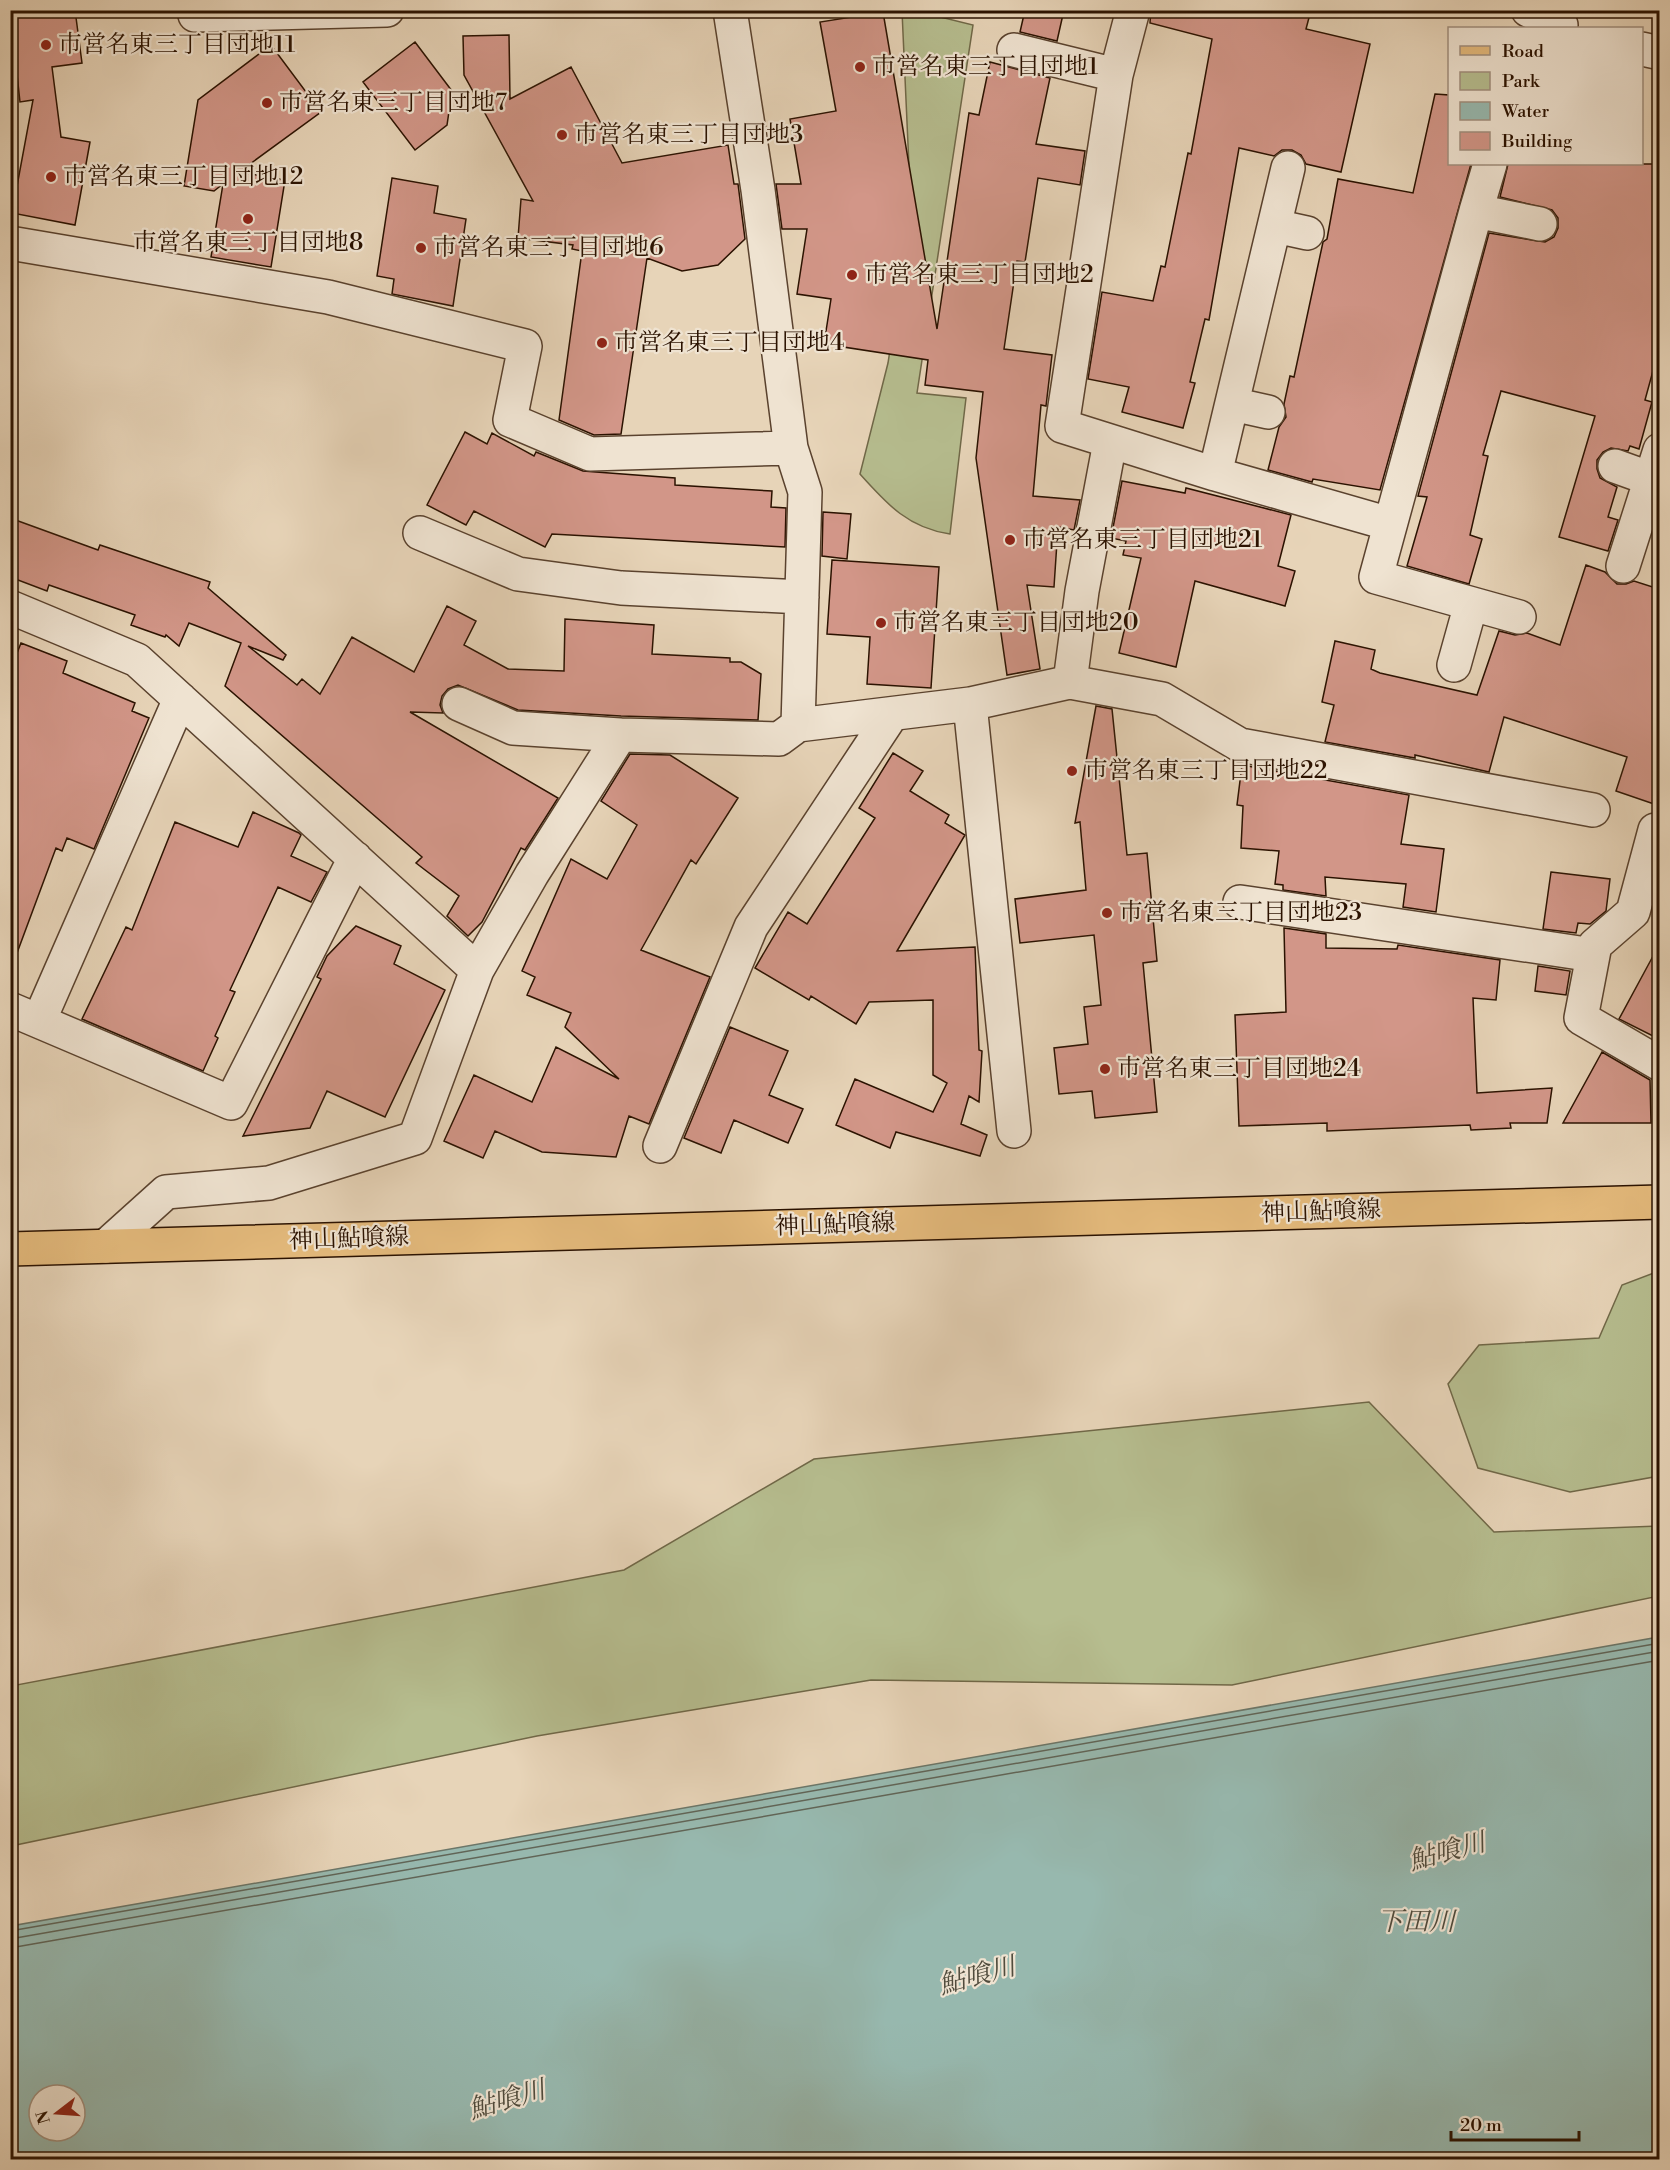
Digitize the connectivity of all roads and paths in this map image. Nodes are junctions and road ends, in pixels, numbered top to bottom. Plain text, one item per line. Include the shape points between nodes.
1 (196, 10) edge
2 (387, 10) edge
3 (730, 10) edge
4 (1133, 10) edge
5 (1643, 49) edge
6 (1014, 50) dead end
7 (1659, 53) edge
8 (1116, 75) junction
9 (1490, 165) edge
10 (1288, 168) dead end
11 (1476, 212) junction
12 (1540, 224) dead end
13 (1275, 226) junction
14 (1307, 233) dead end
15 (10, 243) edge
16 (1232, 404) junction
17 (1268, 412) dead end
18 (1110, 442) junction
19 (791, 448) junction
20 (1655, 465) edge
21 (1615, 466) dead end
22 (1215, 474) junction
23 (1390, 524) junction
24 (420, 533) dead end
25 (1623, 566) dead end
26 (802, 597) junction
27 (1471, 604) junction
28 (12, 612) edge
29 (1519, 617) dead end
30 (1454, 665) dead end
31 (1070, 682) junction
32 (180, 699) junction
33 (459, 704) dead end
34 (970, 704) junction
35 (892, 714) junction
36 (798, 725) junction
37 (620, 735) junction
38 (1593, 810) dead end
39 (1655, 830) dead end
40 (355, 858) junction
41 (1240, 902) dead end
42 (1593, 955) junction
43 (477, 970) junction
44 (25, 1015) edge
45 (1659, 1064) edge
46 (1014, 1131) dead end
47 (660, 1146) dead end
48 (1659, 1202) edge
49 (106, 1246) junction
50 (10, 1249) edge

1 - 2 street via 195,15
3 - 19 street
4 - 8 street
5 - 7 street
6 - 8 street
8 - 18 street via 1062,426
9 - 11 street
10 - 13 street
11 - 12 street
11 - 23 street
13 - 14 street
13 - 16 street
15 - 19 street via 328,297 525,346 510,420 590,454
16 - 17 street
16 - 22 street
18 - 22 street
18 - 31 street via 1082,591
19 - 26 street via 805,492
20 - 21 street
20 - 25 street
22 - 23 street
23 - 27 street via 1376,577
24 - 26 street via 518,574 621,588
26 - 36 street
27 - 29 street
27 - 30 street
28 - 32 street via 137,660
31 - 34 street
31 - 38 street via 1162,699 1240,745
32 - 40 street
32 - 44 street
33 - 37 street via 513,728
34 - 35 street
34 - 46 street
35 - 36 street
35 - 47 street via 750,927
36 - 37 street via 779,739
37 - 43 street
39 - 42 street via 1634,912 1595,945
40 - 43 street
40 - 44 street via 231,1103
41 - 42 street
42 - 45 street via 1581,1018
43 - 49 street via 416,1138 269,1183 166,1192
48 - 49 main road, 神山鮎喰線
49 - 50 main road, 神山鮎喰線

